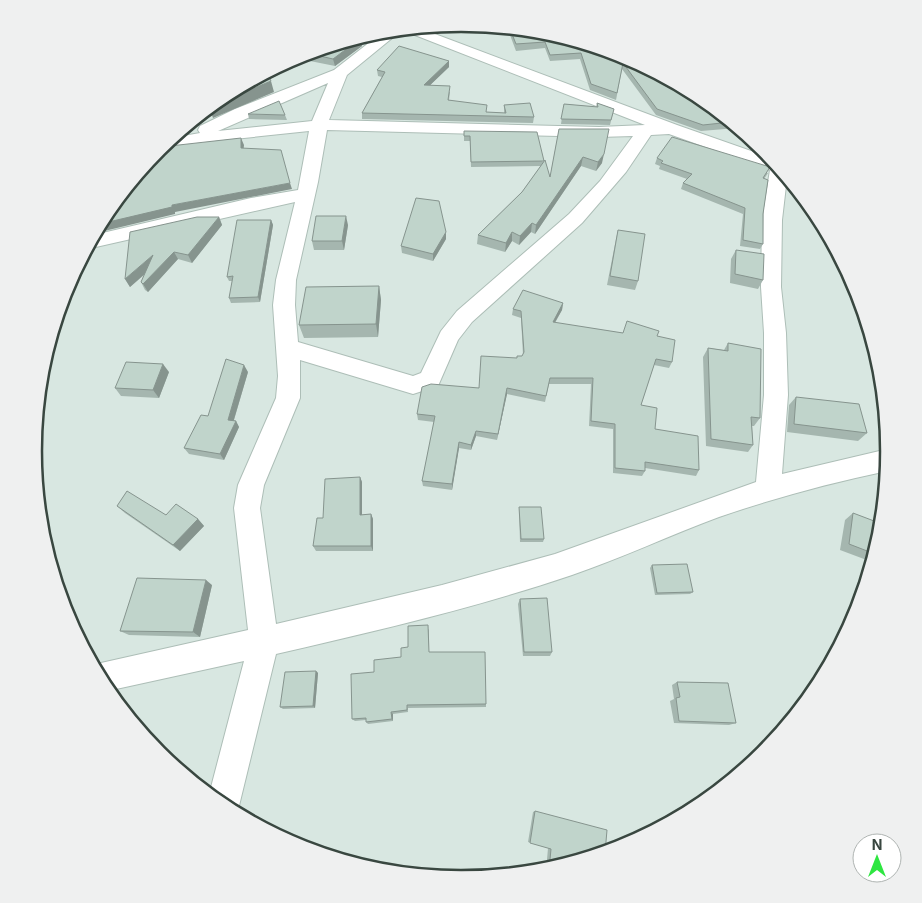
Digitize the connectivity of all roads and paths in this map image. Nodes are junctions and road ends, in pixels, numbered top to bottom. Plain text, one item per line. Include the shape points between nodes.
1 (423, 34) edge
2 (382, 41) edge
3 (340, 73) junction
4 (319, 125) junction
5 (671, 129) junction
6 (645, 131) junction
7 (188, 140) junction
8 (179, 142) edge
9 (764, 162) edge
10 (777, 176) edge
11 (306, 194) junction
12 (99, 241) edge
13 (286, 347) junction
14 (880, 462) edge
15 (768, 488) junction
16 (264, 642) junction
17 (107, 675) edge
18 (225, 798) edge

1 - 5 street
2 - 3 street
3 - 4 street
3 - 7 street via 241,113
4 - 6 street
4 - 7 street
4 - 11 street
5 - 6 street
5 - 9 street
6 - 13 street via 616,174 571,222 456,326 426,382 413,385
7 - 8 street
10 - 15 street via 772,220 771,287 776,333 776,395
11 - 12 street
11 - 13 street via 286,280
13 - 16 street via 290,376 288,398 251,485 247,508
14 - 15 street
15 - 16 street via 558,566 477,591
16 - 17 street
16 - 18 street

